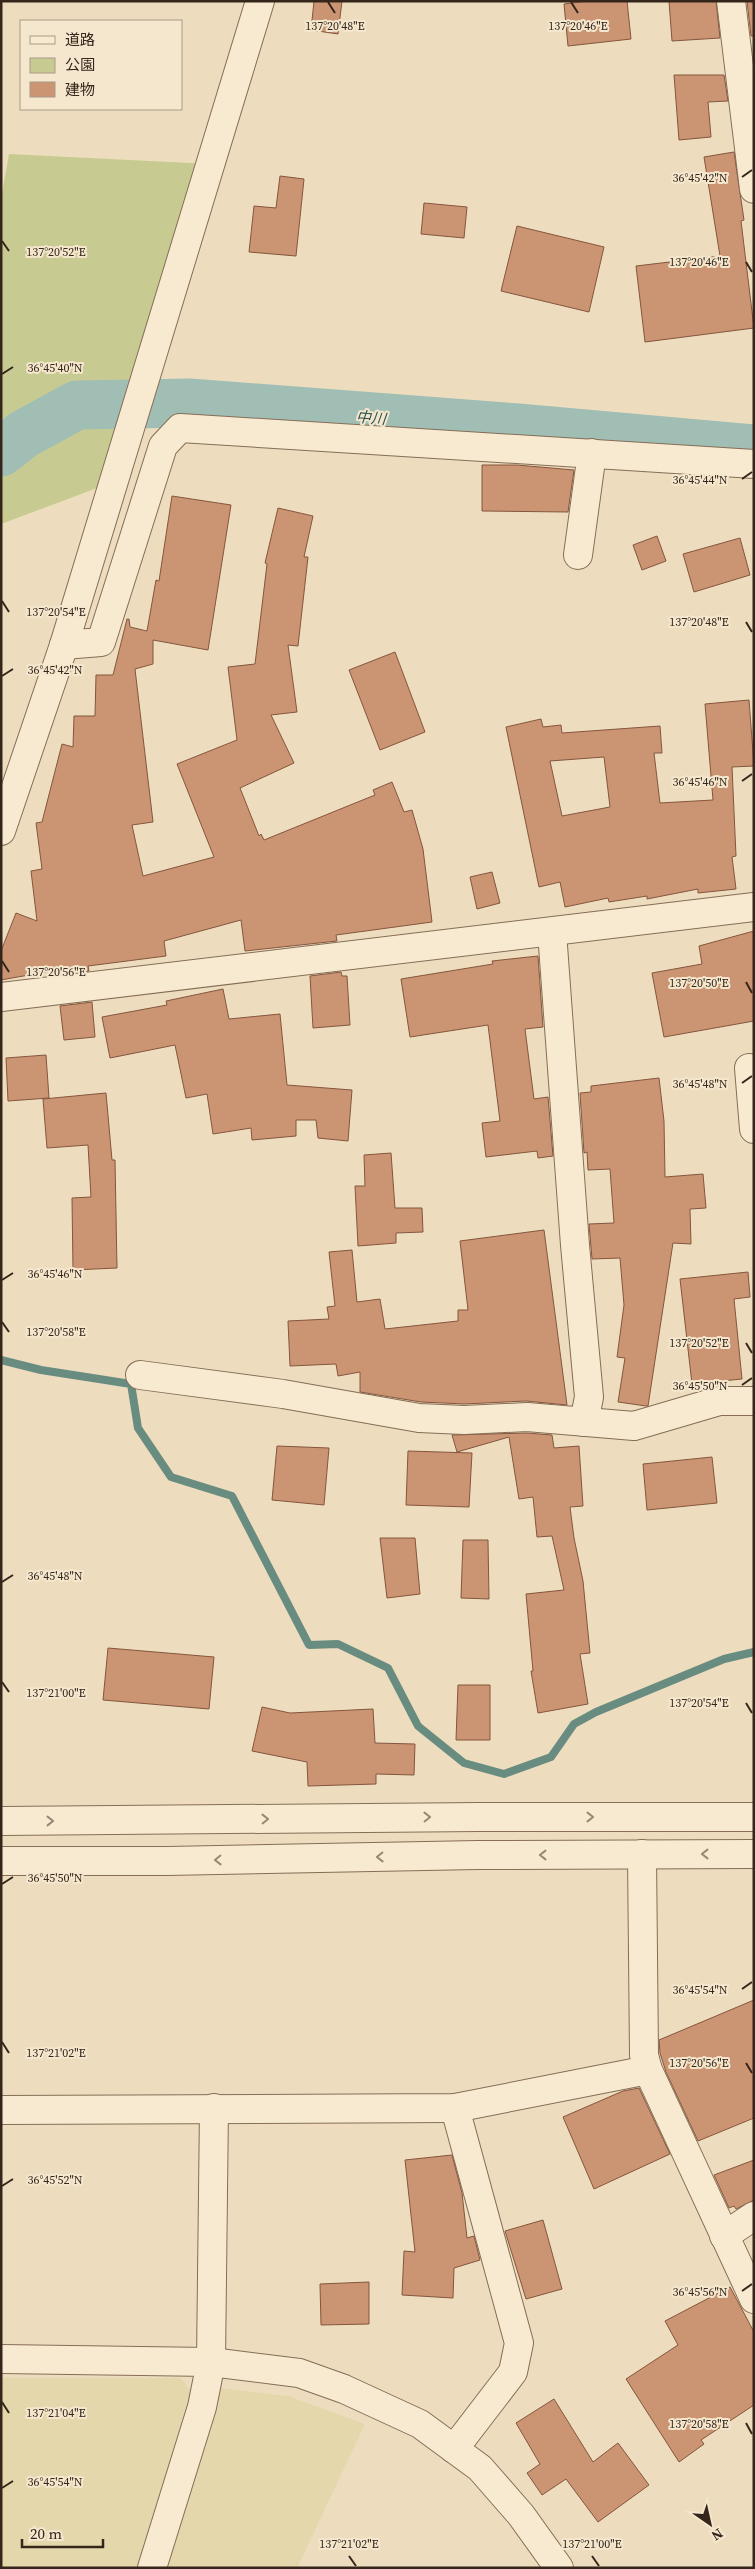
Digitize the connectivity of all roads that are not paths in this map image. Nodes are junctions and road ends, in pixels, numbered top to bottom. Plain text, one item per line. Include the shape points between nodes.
1 (260, 1) edge
2 (731, 1) edge
3 (754, 189) edge
4 (592, 453) junction
5 (754, 464) edge
6 (578, 555) dead end
7 (64, 645) junction
8 (1, 831) edge
9 (754, 907) edge
10 (552, 932) junction
11 (1, 997) edge
12 (754, 1068) edge
13 (754, 1128) edge
14 (140, 1375) dead end
15 (754, 1401) edge
16 (584, 1422) junction
17 (754, 1817) edge
18 (1, 1821) edge
19 (642, 1854) junction
20 (754, 1854) edge
21 (1, 1861) edge
22 (648, 2070) junction
23 (214, 2108) junction
24 (455, 2108) junction
25 (1, 2110) edge
26 (754, 2216) edge
27 (724, 2236) junction
28 (754, 2299) edge
29 (1, 2359) edge
30 (212, 2362) junction
31 (454, 2449) junction
32 (152, 2568) edge
33 (559, 2568) edge

1 - 7 street
2 - 3 street
4 - 5 street
4 - 6 street
4 - 7 street via 180,428 163,446 101,642
7 - 8 street
9 - 10 street
10 - 11 street
10 - 16 street via 588,1397
12 - 13 street via 749,1068
14 - 16 street via 283,1394 419,1418 527,1417
15 - 16 street via 718,1401 634,1426
18 -> 17 street
20 -> 19 street
19 -> 21 street
19 - 22 street via 644,2054
22 - 24 street
22 - 27 street
23 - 24 street
23 - 25 street
23 - 30 street
24 - 31 street via 520,2343 513,2372
26 - 27 street
27 - 28 street
29 - 30 street
30 - 31 street via 299,2374 344,2389 420,2424
30 - 32 street via 202,2407
31 - 33 street via 480,2468 510,2502

